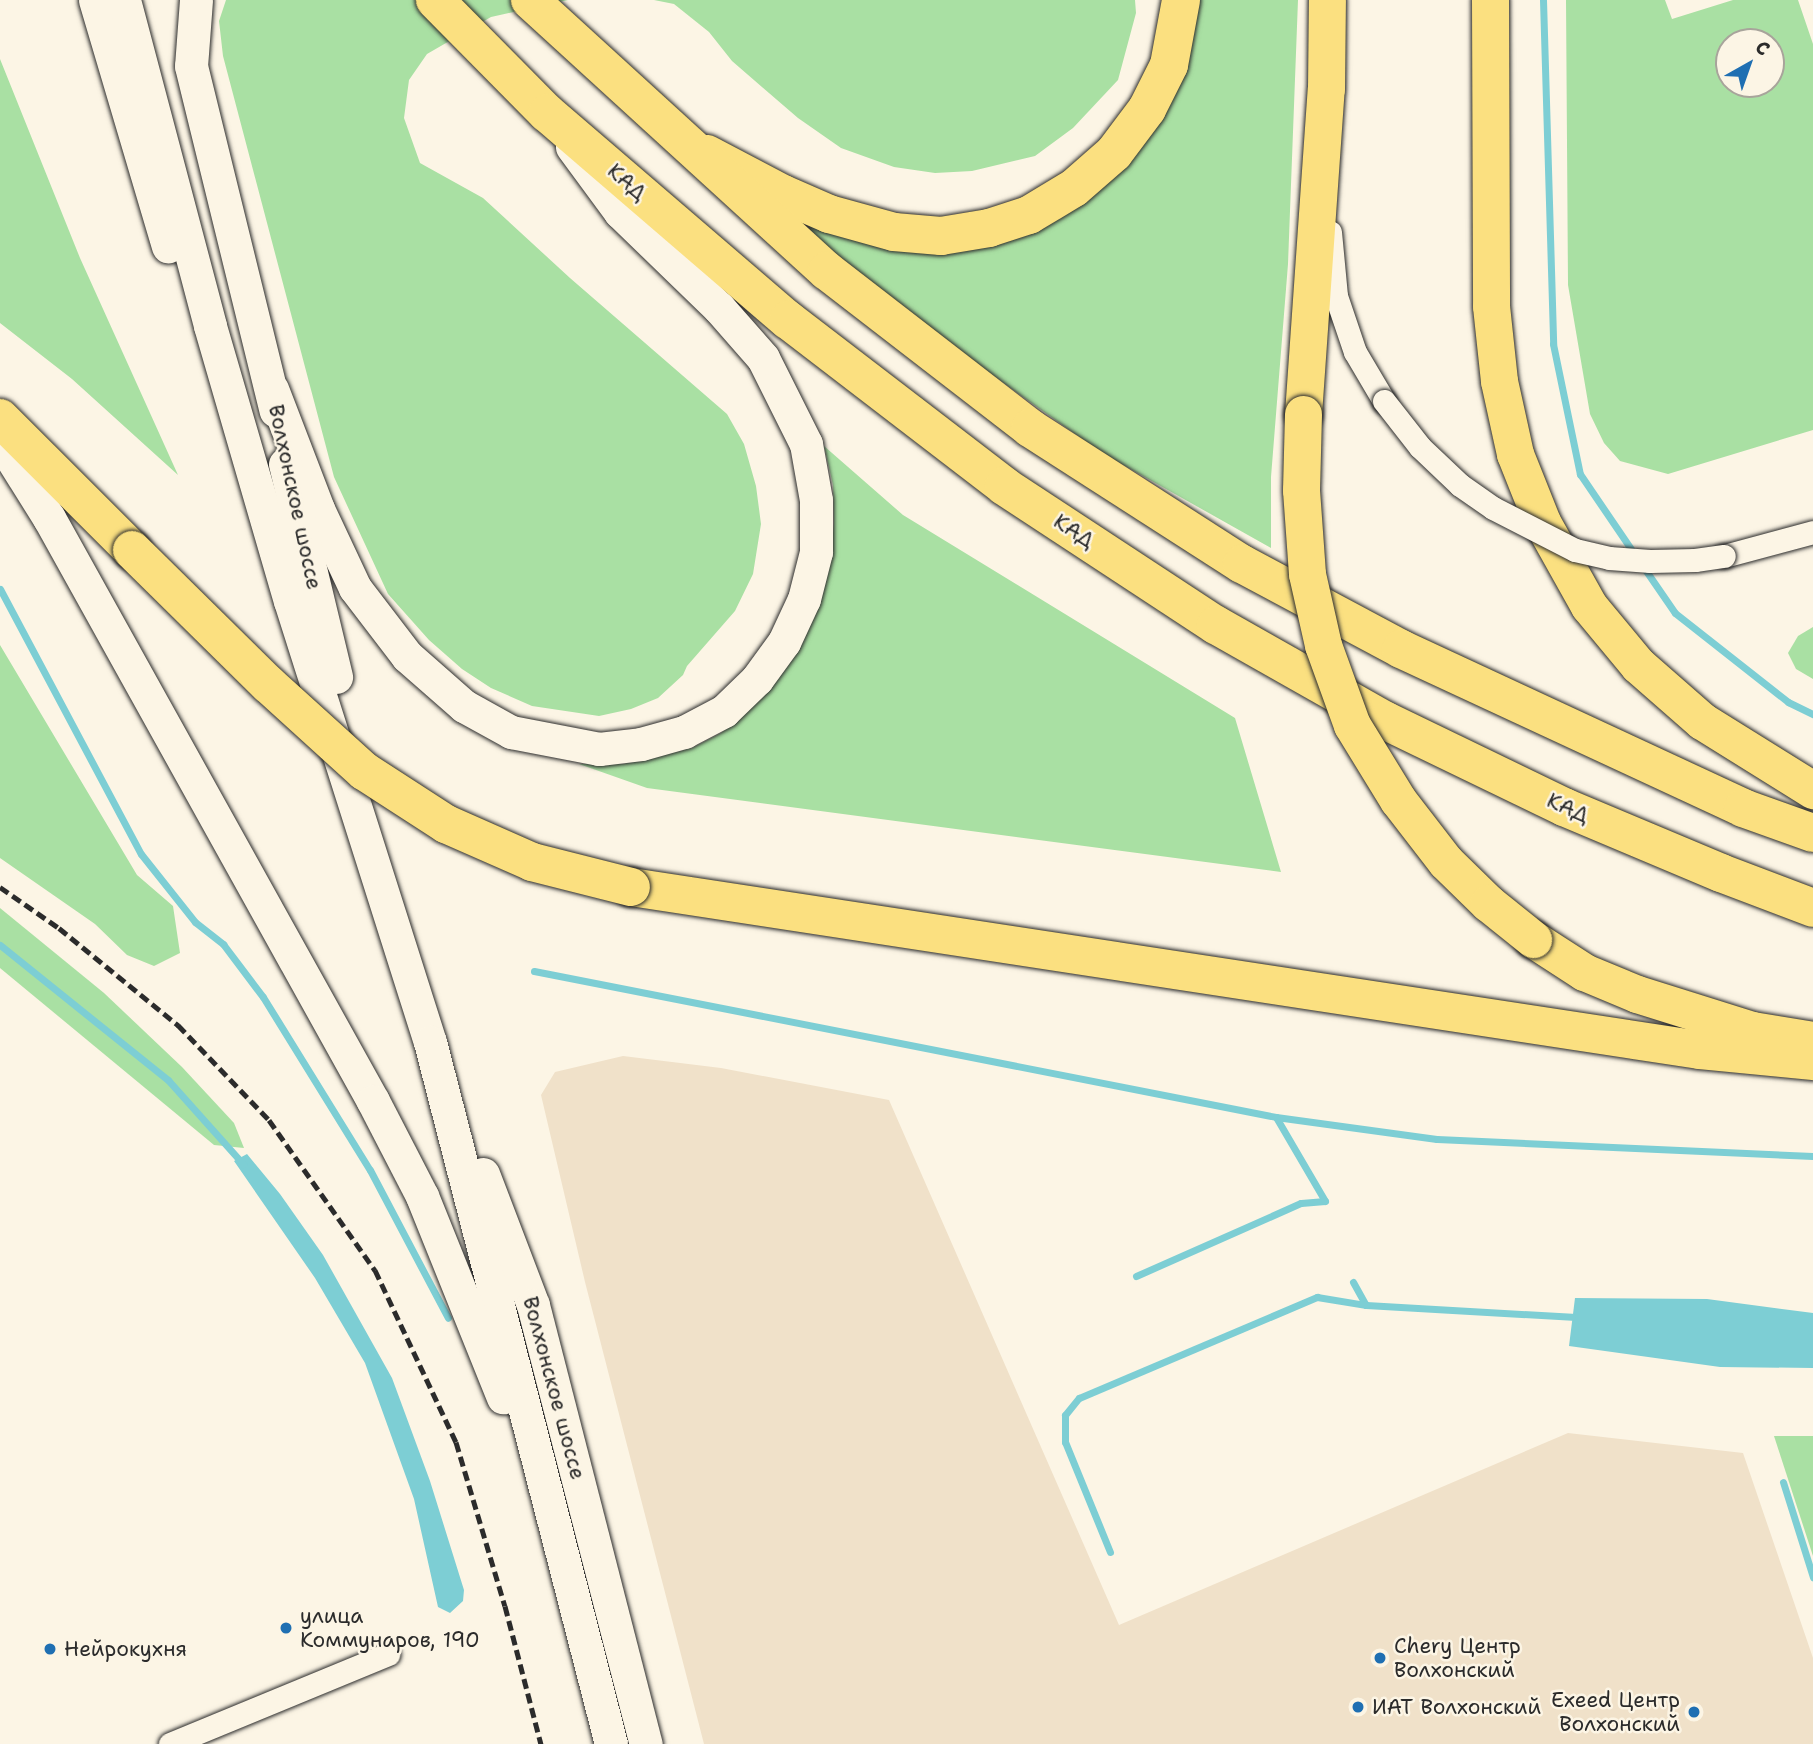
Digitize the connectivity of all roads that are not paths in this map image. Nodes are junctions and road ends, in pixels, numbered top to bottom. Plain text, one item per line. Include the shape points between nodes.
1 (95, 0) edge
2 (124, 0) edge
3 (196, 0) edge
4 (435, 0) edge
5 (530, 0) edge
6 (1181, 0) edge
7 (1327, 0) edge
8 (1490, 0) edge
9 (1326, 89) junction
10 (138, 106) junction
11 (547, 113) junction
12 (694, 148) junction
13 (272, 388) junction
14 (0, 418) edge
15 (0, 440) edge
16 (1813, 532) edge
17 (1813, 790) edge
18 (1813, 833) edge
19 (1813, 908) edge
20 (415, 992) junction
21 (1813, 1040) edge
22 (430, 1042) junction
23 (1813, 1061) edge
24 (599, 1556) junction
25 (564, 1562) junction
26 (388, 1654) dead end
27 (170, 1744) edge
28 (611, 1744) edge
29 (646, 1744) edge

1 - 10 main road
2 - 10 main road
3 - 13 main road, Волхонское шоссе via 191,66
4 - 11 highway, КАД
5 - 12 highway
6 - 12 highway via 1169,65 1147,110 1114,153 1074,188 1029,215 989,228 941,236 894,232 829,214
7 - 9 main road
8 - 17 main road via 1491,306 1499,381 1515,454 1542,522 1589,606 1639,666 1702,722
9 - 16 street, bridge via 1336,296 1355,352 1384,401 1420,447 1460,485 1503,514 1575,550 1609,558 1695,560
9 - 21 main road, bridge via 1301,490 1307,574 1323,645 1352,725 1398,800 1446,862 1533,939 1584,972 1637,994 1752,1030
10 - 20 main road, Волхонское шоссе
11 - 13 main road via 620,212 719,308 763,358 806,444 816,500 816,552 799,610 784,642 757,679 724,711 684,732 599,749 511,732 464,706 407,656 355,588 318,509
11 - 19 highway, КАД via 788,320 1004,486 1216,625 1386,721 1564,807
12 - 18 highway via 827,271 1030,428 1242,564 1508,700 1743,808
13 - 20 main road, Волхонское шоссе via 290,495
14 - 23 highway, bridge via 268,684 364,771 446,824 532,862 631,887 1700,1050
15 - 25 main road via 49,518 422,1196
20 - 22 main road, Волхонское шоссе
22 - 24 main road, Волхонское шоссе via 533,1304
22 - 25 main road, Волхонское шоссе
24 - 25 main road
24 - 29 main road, Волхонское шоссе
25 - 28 main road, Волхонское шоссе
26 - 27 street

